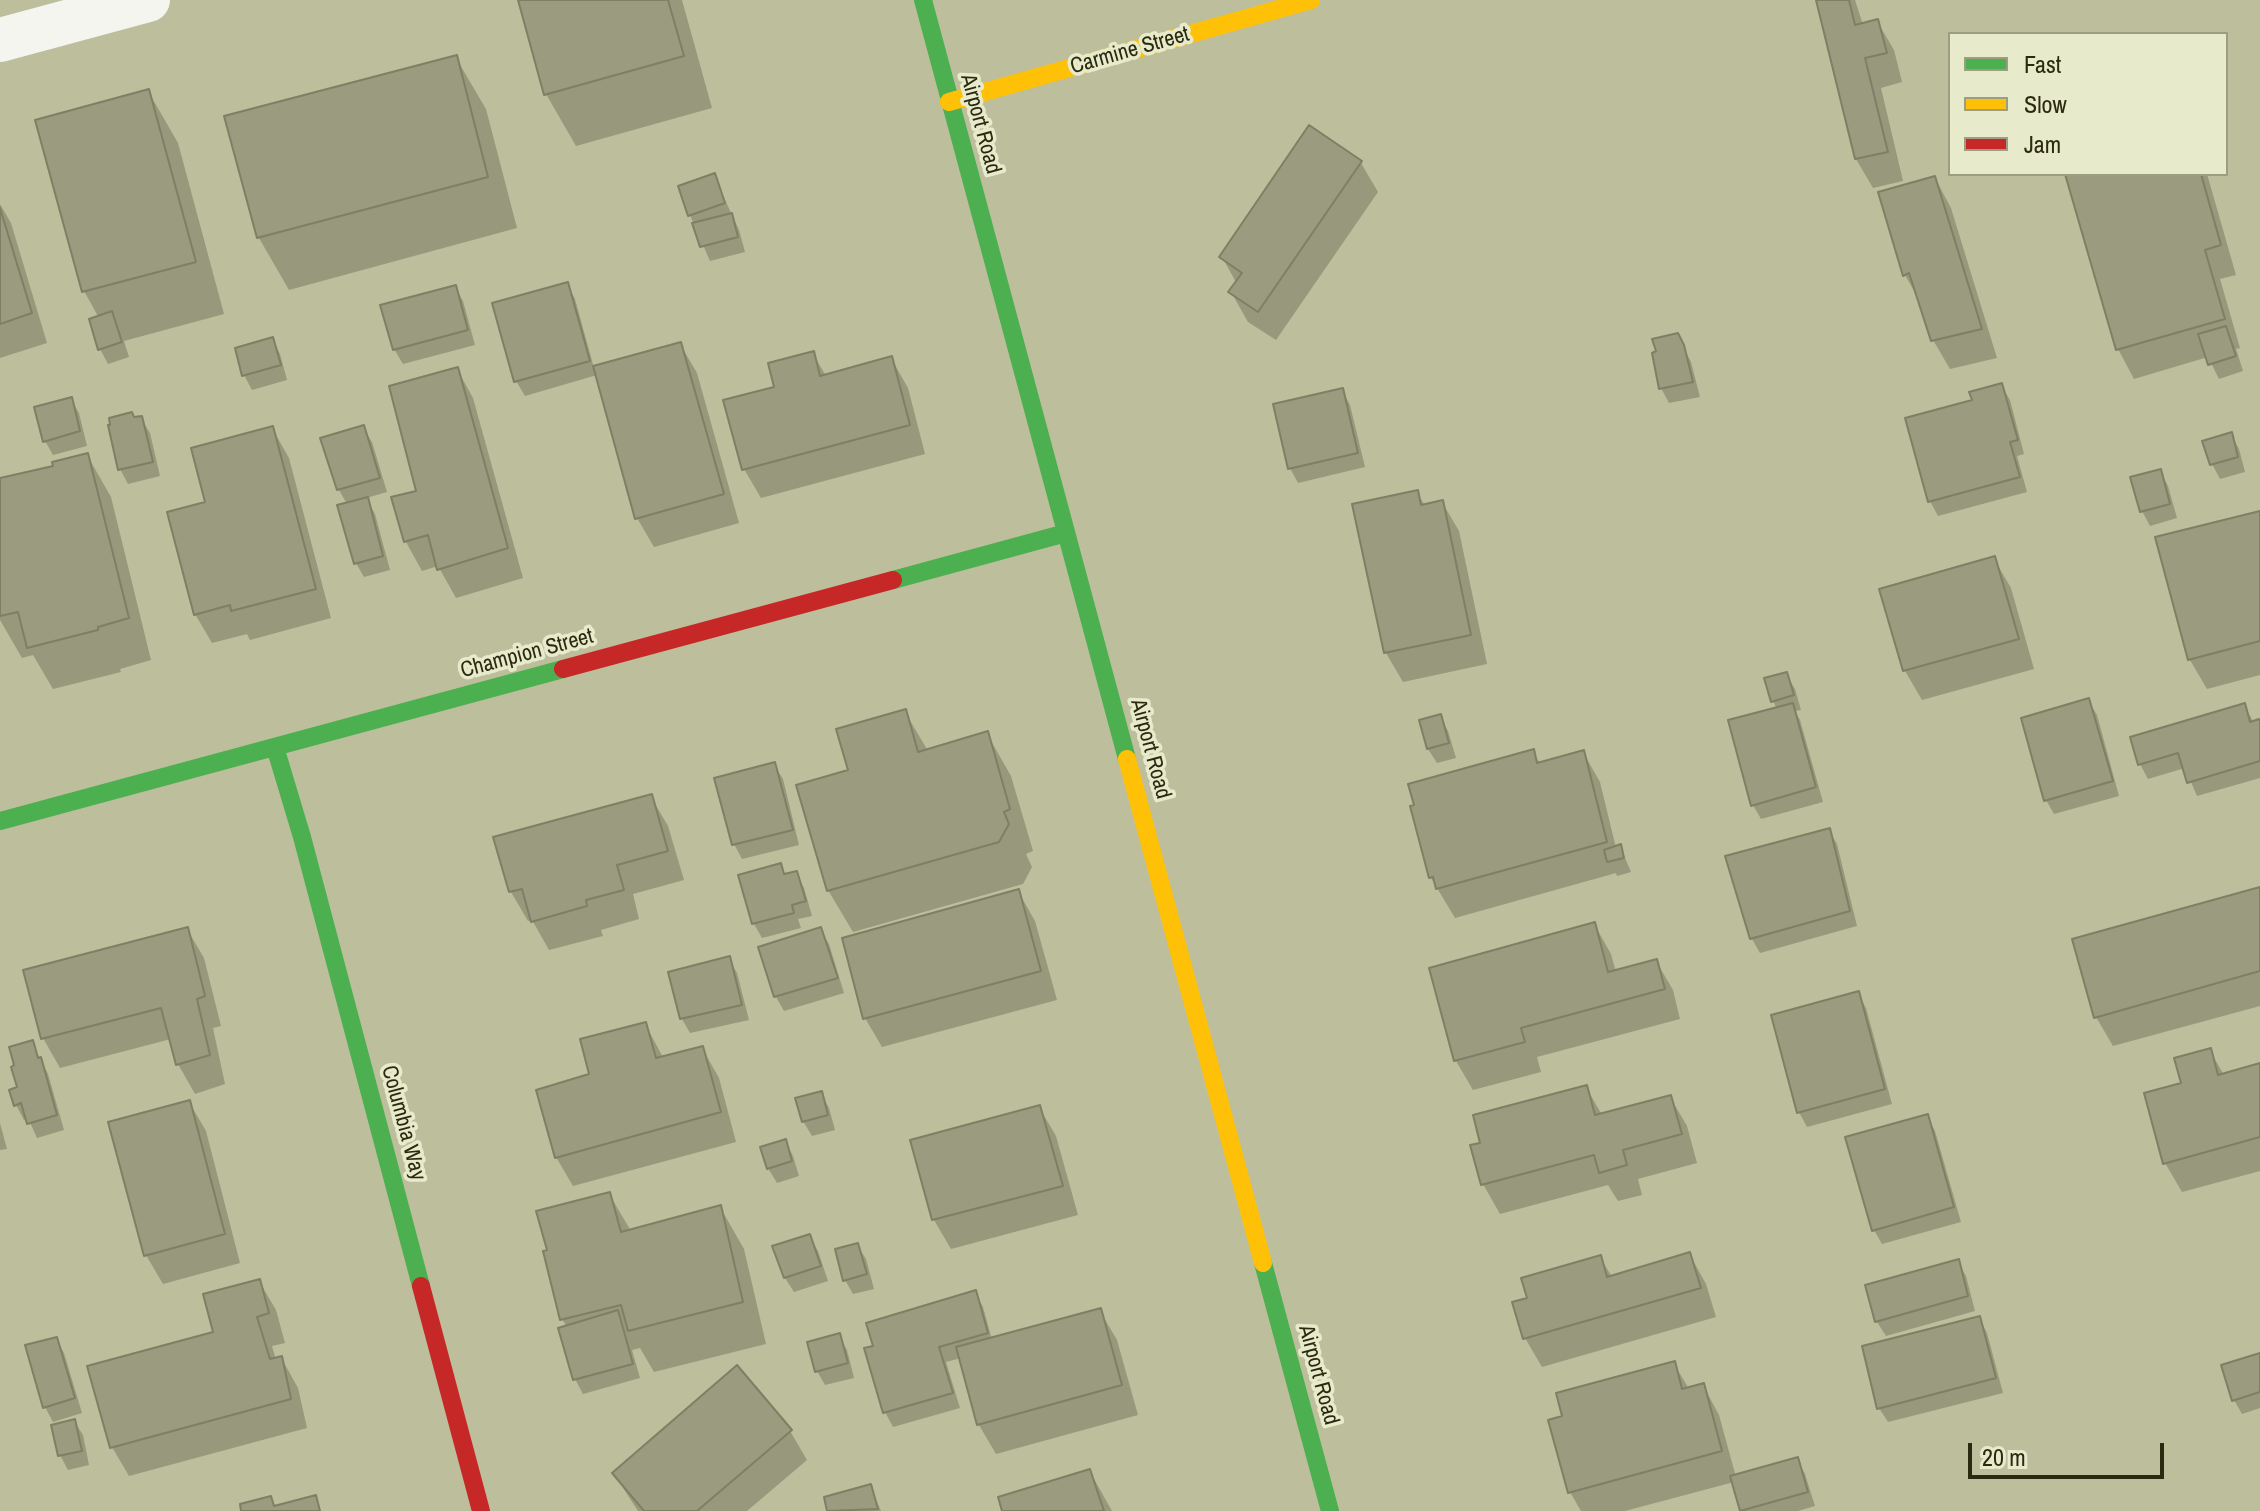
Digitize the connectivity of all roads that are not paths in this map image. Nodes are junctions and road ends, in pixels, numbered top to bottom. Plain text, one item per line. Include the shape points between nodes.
1 (148, 0) edge
2 (923, 0) edge
3 (1311, 0) edge
4 (0, 40) edge
5 (949, 102) junction
6 (1066, 533) junction
7 (275, 747) junction
8 (0, 821) edge
9 (481, 1511) edge
10 (1330, 1511) edge

1 - 4 street
2 - 5 street, Airport Road
3 - 5 street, Carmine Street
5 - 6 street, Airport Road
6 - 7 street, Champion Street
6 - 10 street, Airport Road
7 - 8 street, Champion Street
7 - 9 street, Columbia Way

